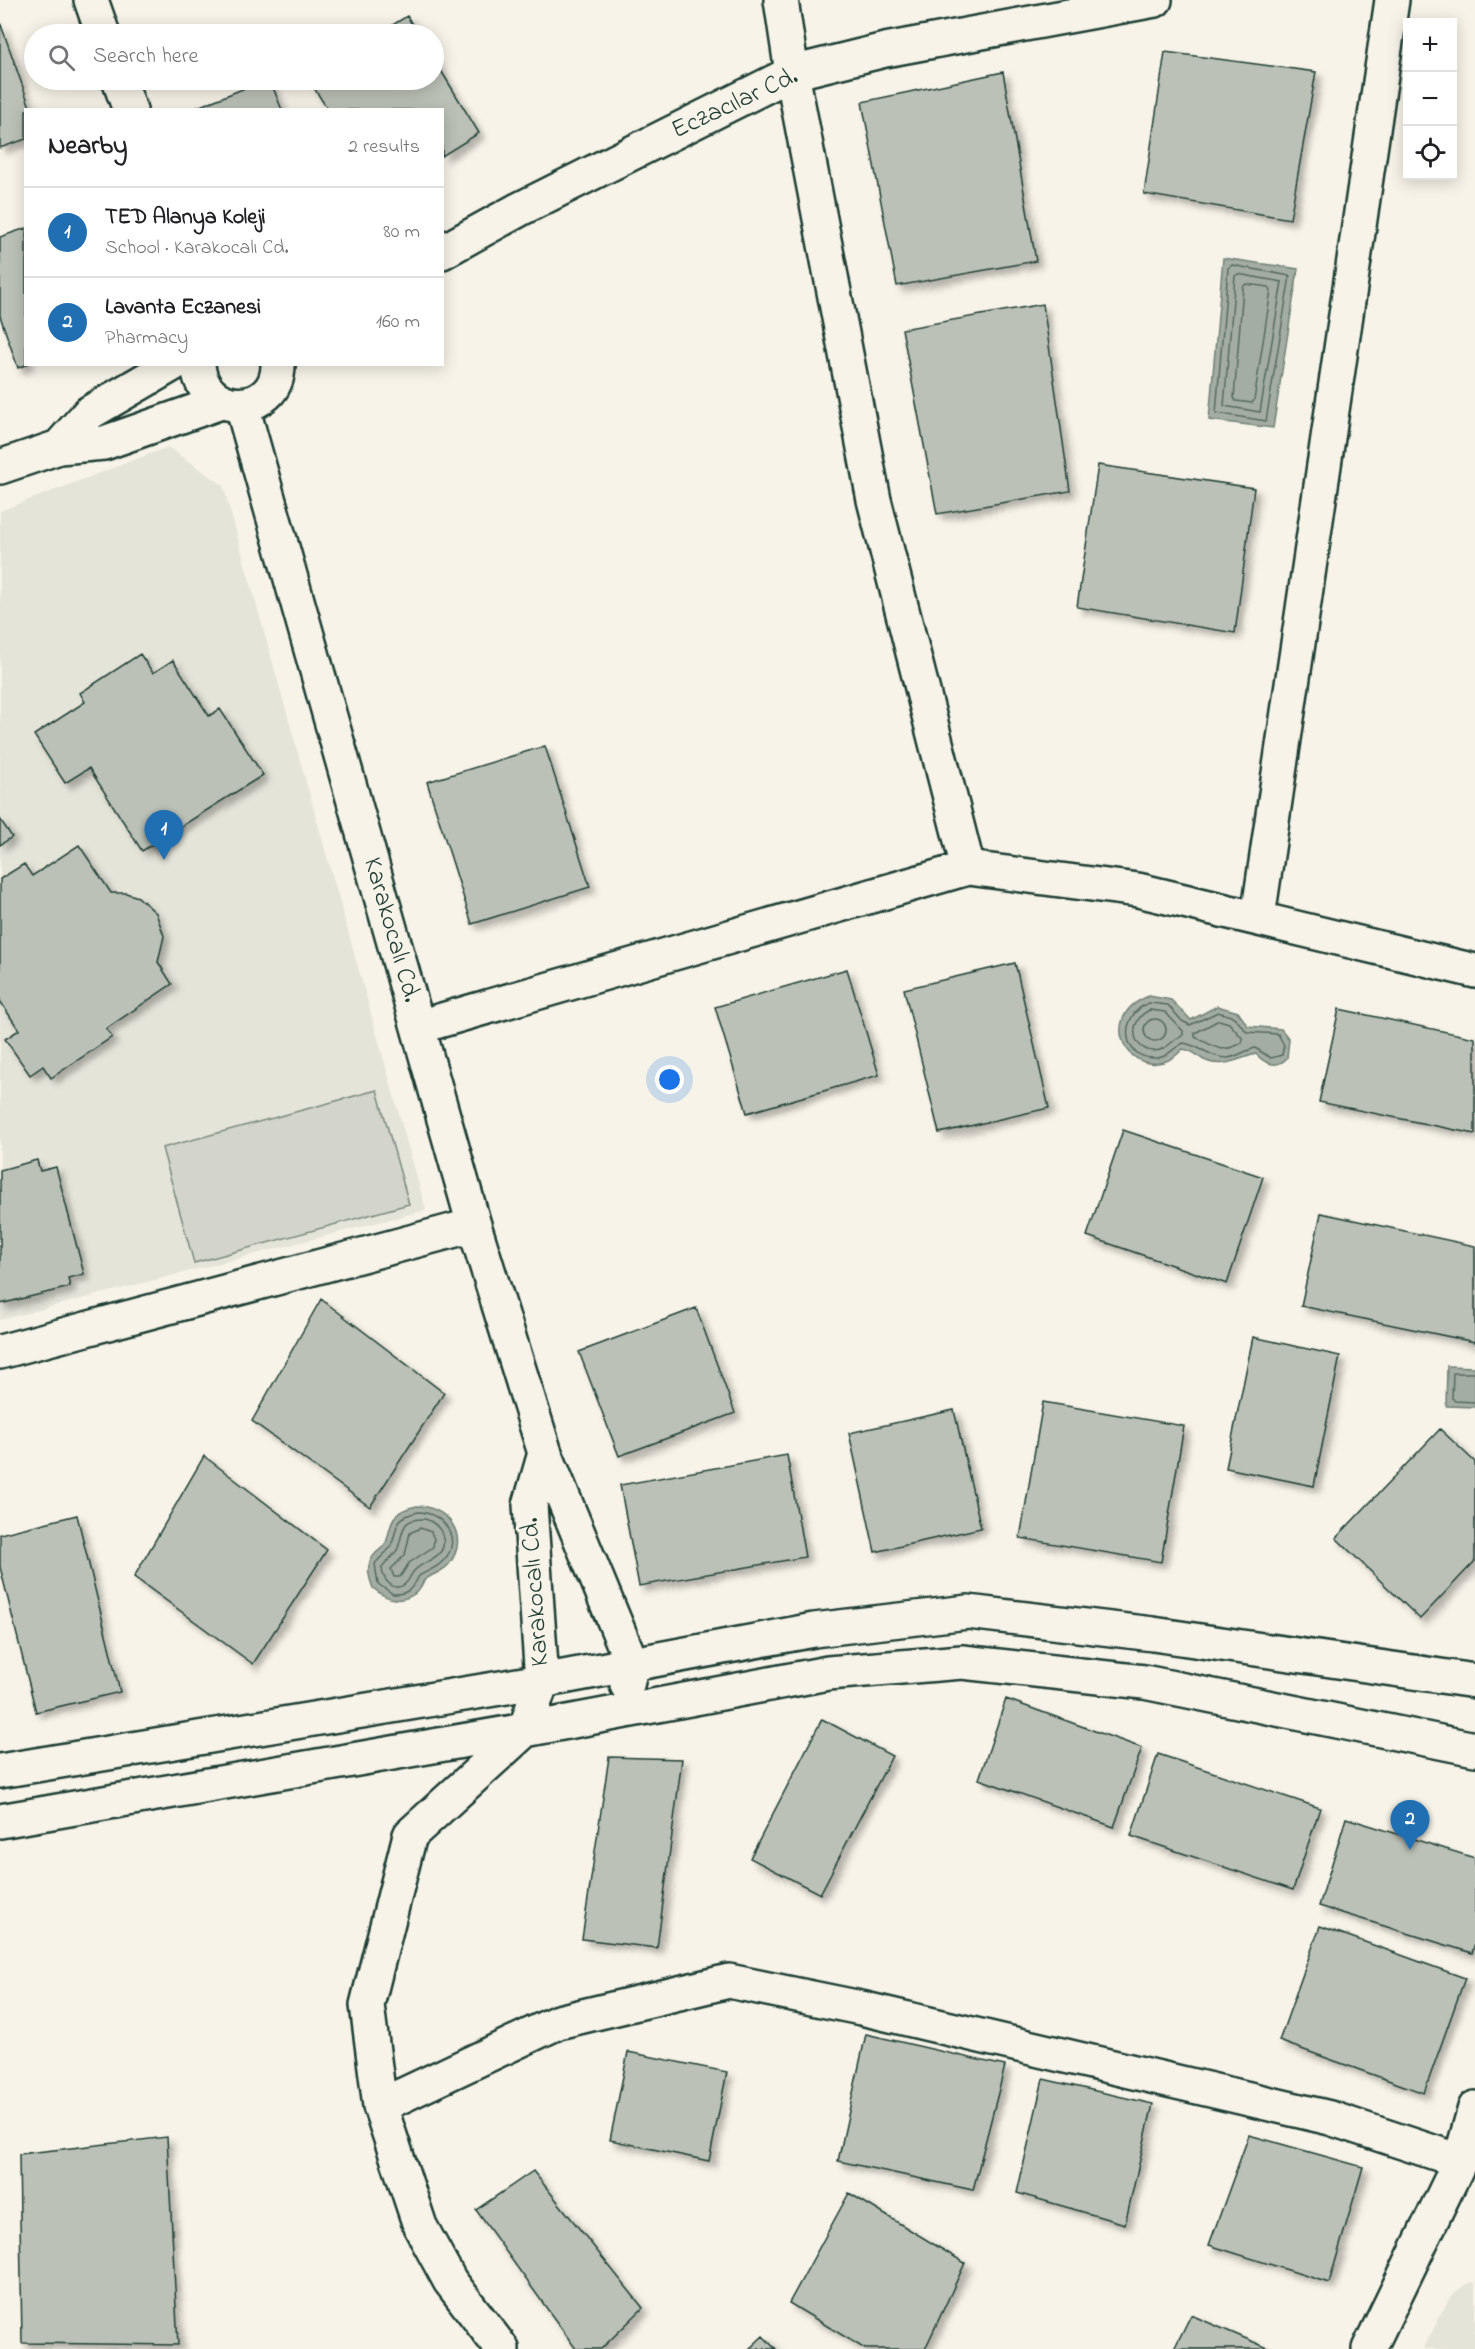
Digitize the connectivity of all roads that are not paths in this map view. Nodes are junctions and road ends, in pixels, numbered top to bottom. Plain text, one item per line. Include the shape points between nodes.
1 (91, 0) edge
2 (781, 0) edge
3 (1155, 0) edge
4 (1392, 0) edge
5 (99, 24) edge
6 (792, 73) junction
7 (123, 90) edge
8 (129, 108) edge
9 (444, 251) edge
10 (170, 366) edge
11 (198, 366) edge
12 (280, 366) edge
13 (232, 404) junction
14 (59, 447) junction
15 (0, 467) edge
16 (968, 868) junction
17 (1258, 917) junction
18 (1475, 971) edge
19 (418, 1027) junction
20 (474, 1225) junction
21 (0, 1352) edge
22 (545, 1453) junction
23 (632, 1664) junction
24 (542, 1681) junction
25 (1475, 1682) edge
26 (621, 1712) junction
27 (525, 1730) junction
28 (1475, 1749) edge
29 (0, 1771) edge
30 (0, 1821) edge
31 (380, 2106) junction
32 (1475, 2108) edge
33 (1460, 2161) junction
34 (502, 2349) edge
35 (1369, 2349) edge

1 - 5 street
2 - 6 street
3 - 6 street, Eczacılar Cd. via 885,50
4 - 17 street
6 - 9 street, Eczacılar Cd.
6 - 16 street via 874,500
7 - 8 street
10 - 14 street via 89,413
11 - 13 street via 211,395
12 - 13 street via 270,389 253,403
13 - 14 street via 104,443
13 - 19 street, Karakocalı Cd.
14 - 15 street
16 - 17 street via 1138,890
16 - 19 street
17 - 18 street
19 - 20 street, Karakocalı Cd.
20 - 21 street
20 - 22 street, Karakocalı Cd.
22 - 23 street, Karakocalı Cd.
22 - 24 street, Karakocalı Cd. via 530,1505
23 - 24 street
23 - 25 street via 814,1630 969,1612 1153,1634
23 - 26 street
24 - 27 street, Karakocalı Cd.
24 - 29 street
26 - 27 street
26 - 28 street via 828,1673 962,1662 1144,1682
27 - 30 street
27 - 31 street via 410,1835 368,2005
31 - 33 street via 558,2022 729,1982 861,2008 1329,2118
31 - 34 street via 420,2226 450,2281
32 - 33 street
33 - 35 street

